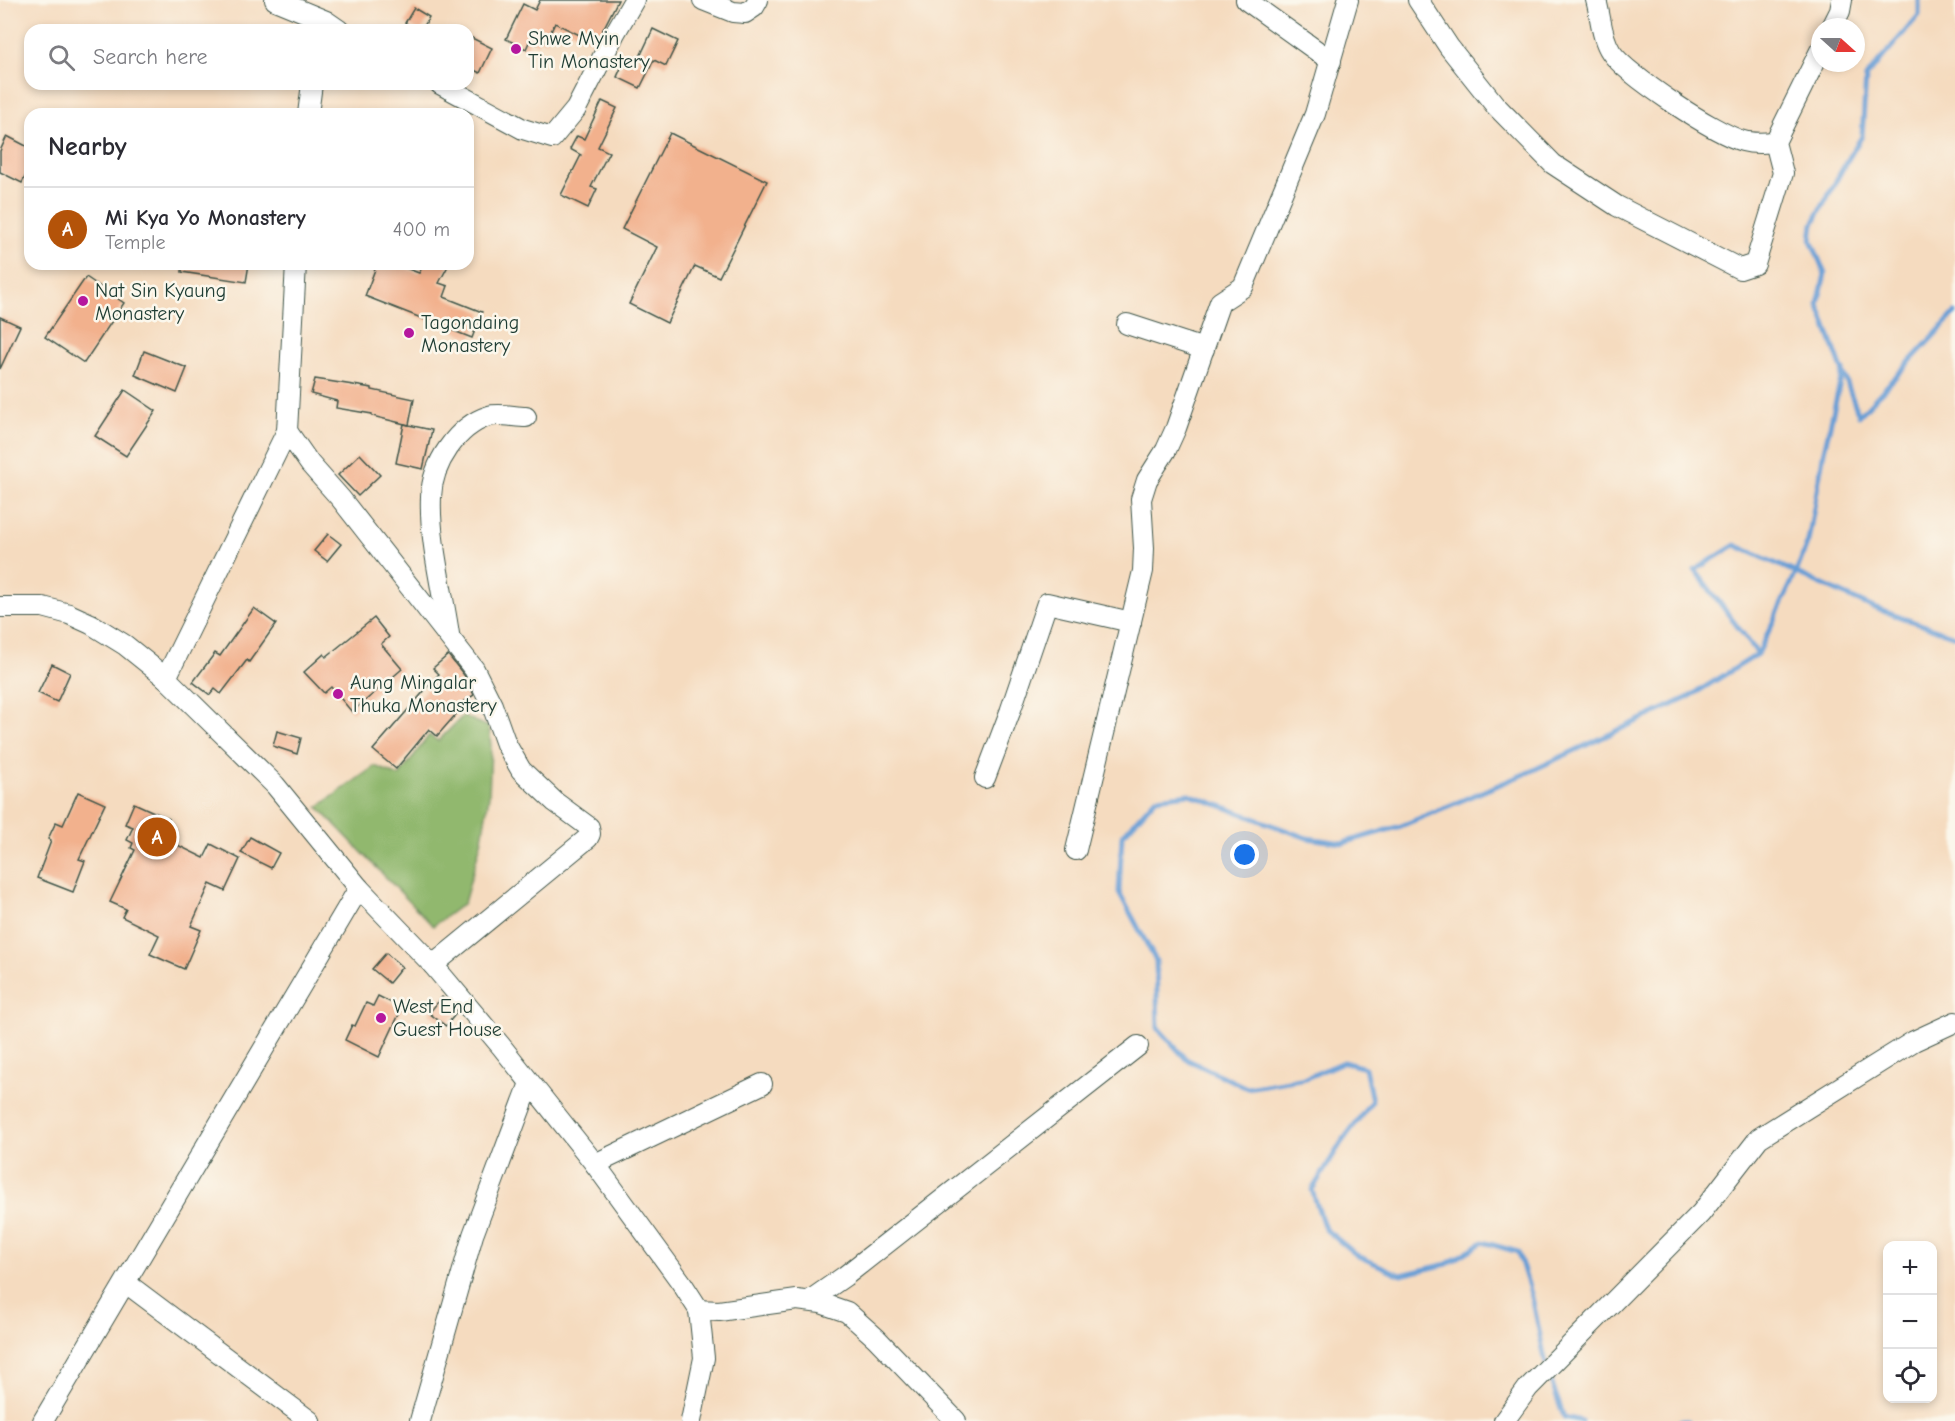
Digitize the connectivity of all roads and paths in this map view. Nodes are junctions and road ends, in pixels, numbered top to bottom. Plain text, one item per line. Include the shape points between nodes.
1 (275, 0) edge
2 (322, 0) edge
3 (634, 0) edge
4 (703, 0) edge
5 (758, 0) edge
6 (1246, 0) edge
7 (1348, 0) edge
8 (1418, 0) edge
9 (1596, 0) edge
10 (1842, 0) edge
11 (1836, 18) edge
12 (323, 24) edge
13 (328, 24) edge
14 (1331, 61) junction
15 (1811, 69) edge
16 (311, 90) edge
17 (451, 90) edge
18 (309, 108) edge
19 (1775, 142) junction
20 (296, 270) edge
21 (1127, 324) dead end
22 (1203, 349) junction
23 (526, 417) dead end
24 (287, 431) junction
25 (0, 607) edge
26 (1131, 622) junction
27 (450, 636) junction
28 (166, 678) junction
29 (985, 778) dead end
30 (1076, 850) dead end
31 (359, 888) junction
32 (433, 965) junction
33 (1955, 1022) edge
34 (1138, 1046) dead end
35 (530, 1083) junction
36 (762, 1084) dead end
37 (595, 1164) junction
38 (126, 1283) junction
39 (809, 1301) junction
40 (699, 1310) junction
41 (43, 1421) edge
42 (310, 1421) edge
43 (420, 1421) edge
44 (691, 1421) edge
45 (956, 1421) edge
46 (1503, 1421) edge

1 - 12 street
2 - 13 street
3 - 17 street via 576,109 552,138 523,129
4 - 5 street via 745,13
6 - 14 street
7 - 14 street
8 - 19 street via 1495,105 1553,164 1617,206 1740,270 1755,264 1783,174
9 - 19 street via 1604,40 1613,55 1631,71 1718,130 1747,142
10 - 11 street
14 - 22 street via 1315,114 1243,287 1220,302
15 - 19 street
16 - 18 street
20 - 24 street
21 - 22 street
22 - 26 street via 1176,428 1147,480 1141,499 1143,571
23 - 27 street via 490,416 466,429 449,445 438,466 430,496
24 - 27 street
24 - 28 street
25 - 28 street via 43,607 69,614 125,645
26 - 29 street via 1047,603
26 - 30 street
27 - 32 street via 474,669 521,770 589,827 590,834
28 - 31 street via 275,785
31 - 32 street
31 - 38 street
32 - 35 street
33 - 46 street via 1914,1041 1760,1138 1701,1213 1538,1377
34 - 39 street
35 - 37 street
35 - 43 street via 473,1235
36 - 37 street
37 - 40 street
38 - 41 street
38 - 42 street
39 - 40 street
39 - 45 street via 847,1312
40 - 44 street via 704,1358

